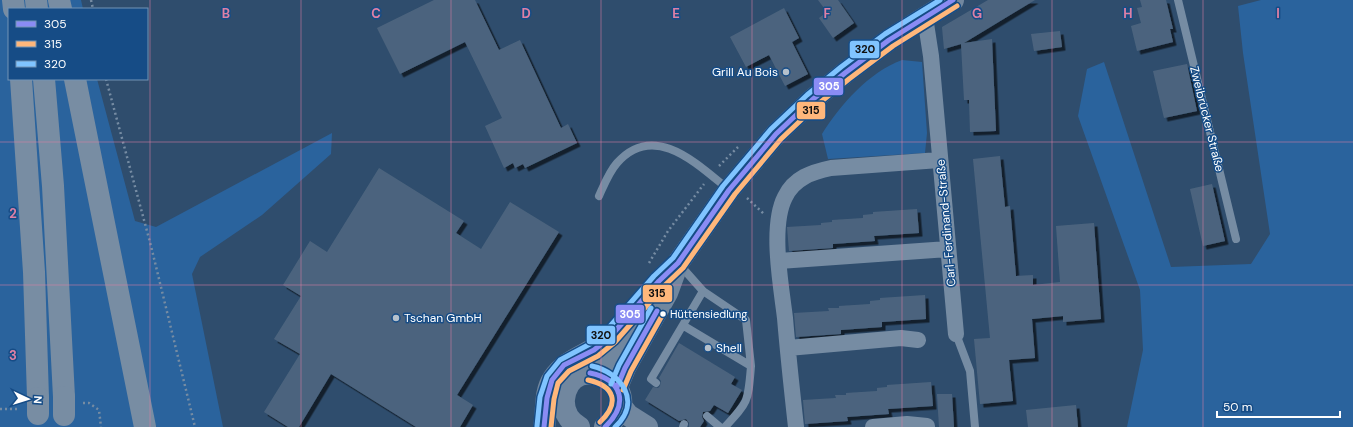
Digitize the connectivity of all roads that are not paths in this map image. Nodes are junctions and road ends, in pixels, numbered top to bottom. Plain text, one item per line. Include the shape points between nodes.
1 (953, 0) edge
2 (1178, 0) edge
3 (924, 17) junction
4 (21, 80) edge
5 (44, 80) edge
6 (75, 80) edge
7 (939, 160) junction
8 (731, 187) junction
9 (599, 196) dead end
10 (1236, 239) dead end
11 (948, 248) junction
12 (779, 261) junction
13 (678, 263) junction
14 (652, 276) junction
15 (703, 291) junction
16 (684, 326) junction
17 (956, 334) joint
18 (918, 340) dead end
19 (788, 348) junction
20 (750, 366) junction
21 (599, 374) junction
22 (656, 382) dead end
23 (619, 397) junction
24 (38, 413) edge
25 (64, 413) edge
26 (707, 416) dead end
27 (568, 422) edge
28 (927, 426) edge
29 (145, 427) edge
30 (544, 427) edge
31 (606, 427) edge
32 (647, 427) edge
33 (720, 427) edge
34 (725, 427) edge
35 (796, 427) edge
36 (873, 427) edge
37 (975, 427) edge

1 - 3 main road
2 - 10 lane, Zweibrücker Straße
3 - 7 street, Carl-Ferdinand-Straße via 931,56
3 - 8 main road via 889,40 812,100 776,134
4 - 24 highway via 34,272
5 - 25 highway via 54,194
6 - 29 highway
7 - 11 street, Carl-Ferdinand-Straße
7 - 12 street via 831,168 815,171 797,180 784,197 778,222
8 - 9 lane via 700,165 667,147 652,145 637,148 617,163
8 - 13 main road
11 - 12 street
11 - 17 street, Carl-Ferdinand-Straße
12 - 19 street
13 - 14 main road
13 - 15 lane
13 - 23 main road via 667,293 625,368
14 - 21 main road via 611,360
14 - 30 main road via 610,337 594,350 564,365 552,380
15 - 16 lane
15 - 20 lane via 746,320
16 - 20 lane
16 - 22 lane via 652,379
17 - 37 lane, Carl-Ferdinand-Straße via 970,371
18 - 19 street via 901,338
19 - 35 street
20 - 34 lane via 749,396 745,406
21 - 23 main road via 606,377
21 - 27 main road via 582,375 572,383 565,394 564,403
23 - 31 main road via 618,415
23 - 32 main road via 628,415
26 - 33 lane
28 - 36 street via 907,424

